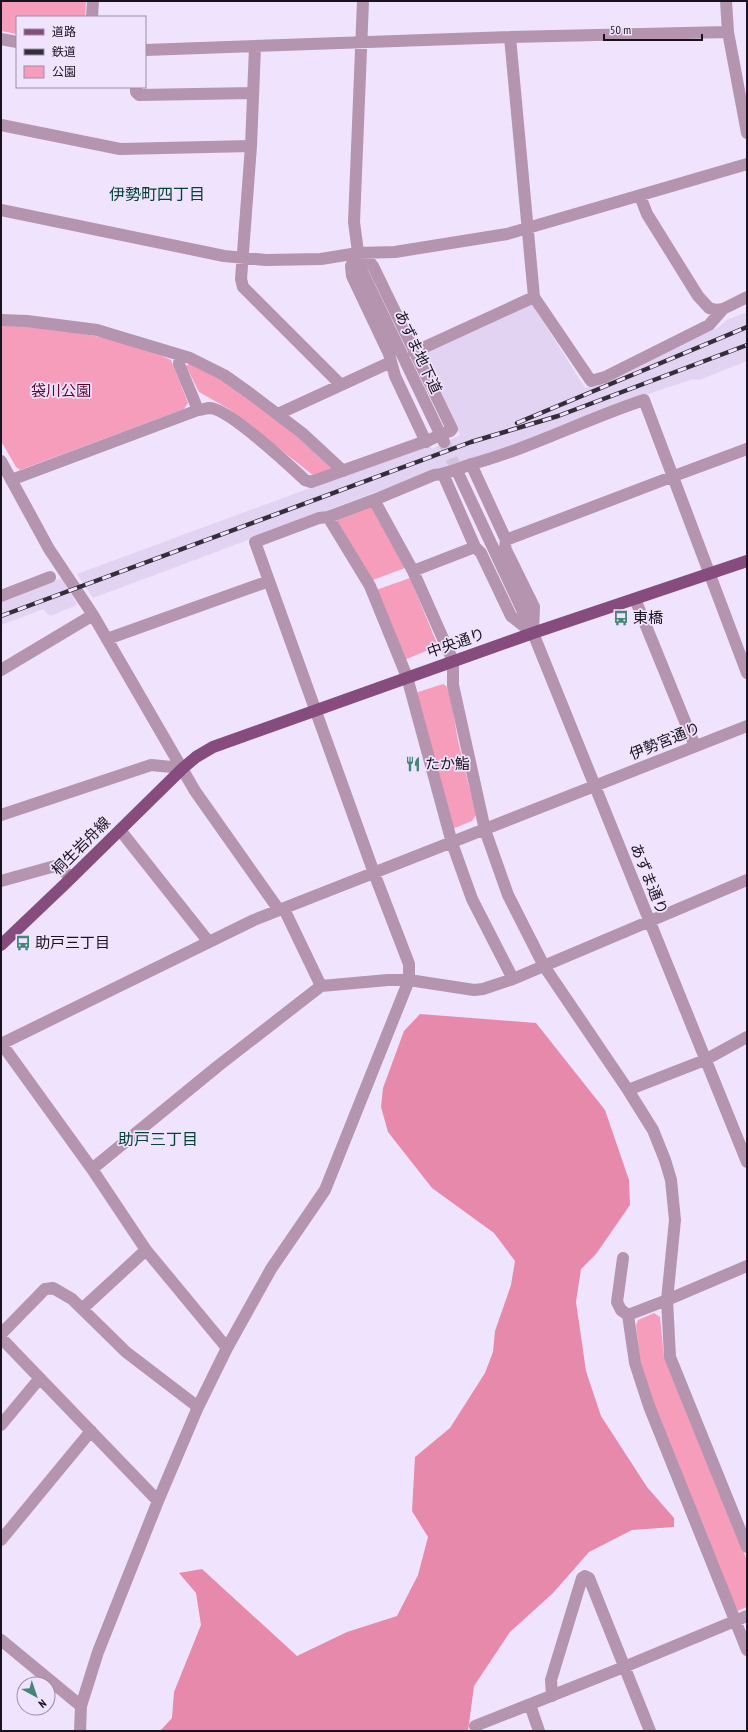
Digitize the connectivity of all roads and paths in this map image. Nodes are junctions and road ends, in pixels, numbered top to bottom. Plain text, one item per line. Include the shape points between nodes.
1 (93, 1) edge
2 (363, 1) edge
3 (726, 1) edge
4 (92, 16) edge
5 (728, 32) junction
6 (510, 37) junction
7 (1, 39) edge
8 (16, 42) edge
9 (361, 42) junction
10 (255, 47) junction
11 (146, 50) edge
12 (136, 88) edge
13 (253, 93) junction
14 (1, 125) edge
15 (747, 133) edge
16 (251, 146) junction
17 (747, 164) edge
18 (640, 196) junction
19 (1, 210) edge
20 (528, 228) junction
21 (358, 253) junction
22 (243, 258) junction
23 (747, 297) edge
24 (534, 298) junction
25 (723, 309) junction
26 (1, 320) edge
27 (414, 352) junction
28 (180, 355) junction
29 (390, 358) junction
30 (342, 385) junction
31 (198, 410) junction
32 (278, 414) junction
33 (428, 441) junction
34 (444, 442) tunnel mouth
35 (747, 449) edge
36 (1, 461) edge
37 (471, 464) junction
38 (343, 471) junction
39 (458, 473) tunnel mouth
40 (443, 474) junction
41 (674, 476) junction
42 (11, 480) junction
43 (374, 500) junction
44 (328, 517) junction
45 (506, 540) junction
46 (475, 547) junction
47 (747, 561) edge
48 (413, 571) junction
49 (709, 575) junction
50 (50, 577) dead end
51 (269, 581) junction
52 (1, 596) edge
53 (635, 599) junction
54 (93, 615) junction
55 (533, 633) junction
56 (107, 639) junction
57 (453, 661) junction
58 (1, 670) edge
59 (747, 673) edge
60 (407, 677) junction
61 (314, 710) junction
62 (747, 726) edge
63 (695, 746) junction
64 (183, 768) junction
65 (594, 787) junction
66 (1, 815) edge
67 (120, 830) junction
68 (485, 830) junction
69 (452, 843) junction
70 (374, 873) junction
71 (72, 877) junction
72 (747, 880) edge
73 (1, 881) edge
74 (281, 909) junction
75 (649, 921) junction
76 (208, 941) junction
77 (1, 945) edge
78 (544, 966) junction
79 (513, 979) junction
80 (409, 980) junction
81 (321, 986) junction
82 (747, 1037) edge
83 (1, 1043) edge
84 (705, 1060) junction
85 (628, 1090) junction
86 (747, 1162) edge
87 (92, 1169) junction
88 (146, 1250) junction
89 (624, 1258) dead end
90 (747, 1266) edge
91 (667, 1300) junction
92 (82, 1309) junction
93 (628, 1315) junction
94 (1, 1334) edge
95 (1, 1338) edge
96 (227, 1348) junction
97 (40, 1378) junction
98 (198, 1407) junction
99 (1, 1425) edge
100 (91, 1431) junction
101 (158, 1501) junction
102 (1, 1540) edge
103 (747, 1547) edge
104 (747, 1616) edge
105 (735, 1620) junction
106 (1, 1640) edge
107 (747, 1650) edge
108 (624, 1667) junction
109 (552, 1696) junction
110 (530, 1705) junction
111 (81, 1706) junction
112 (474, 1726) dead end
113 (80, 1731) edge
114 (540, 1731) edge
115 (650, 1731) edge

1 - 4 street
2 - 9 street
3 - 5 street
5 - 6 street
5 - 15 street
6 - 9 street
6 - 20 street
7 - 8 street
9 - 10 street
9 - 21 street via 354,222
10 - 11 street
10 - 13 street
12 - 13 street via 139,95
13 - 16 street
14 - 16 street via 120,149
16 - 22 street
17 - 18 street
18 - 20 street
18 - 25 street via 647,214 698,296 709,308
19 - 22 street
20 - 21 street via 507,234 402,251
20 - 24 street
21 - 22 street via 287,261
21 - 27 street via 373,266
21 - 29 street via 351,266 352,276
21 - 34 street, あずま地下道 via 360,267
22 - 30 street via 243,287
23 - 25 street
24 - 25 street via 591,381 605,377 709,325
24 - 27 street
26 - 28 street via 97,330
27 - 33 street, bridge via 419,357 452,429
28 - 31 street via 179,364
28 - 32 street via 224,375
29 - 30 street
29 - 33 street via 395,376
30 - 32 street
31 - 38 street via 211,408 220,411 266,444 304,480 311,482
31 - 42 street
32 - 38 street
33 - 38 street
35 - 41 street
36 - 42 street
37 - 40 street
37 - 41 street via 490,460 644,400
37 - 45 street
39 - 55 street, あずま通り
40 - 43 street via 434,475
40 - 46 street
41 - 45 street
41 - 49 street
42 - 54 street via 49,549
43 - 44 street
43 - 48 street
44 - 51 street via 255,542
44 - 60 street via 370,586
45 - 55 street via 505,548 534,607
46 - 48 street
46 - 55 street via 481,553 511,616
47 - 49 main road, 中央通り
48 - 57 street
49 - 53 main road, 中央通り
49 - 59 street
50 - 52 street
51 - 56 street
51 - 61 street
53 - 55 main road, 中央通り
53 - 63 street
54 - 56 street
54 - 58 street
55 - 57 main road, 中央通り
55 - 65 street, あずま通り
56 - 64 street
57 - 60 main road, 中央通り
57 - 68 street via 453,685
60 - 61 main road, 中央通り
60 - 69 street
61 - 64 main road, 中央通り via 213,746
61 - 70 street
62 - 63 street, 伊勢宮通り
63 - 65 street, 伊勢宮通り
64 - 66 street via 151,765
64 - 67 main road, 桐生岩舟線
64 - 74 street via 195,791
65 - 68 street, 伊勢宮通り
65 - 75 street, あずま通り
67 - 71 main road, 桐生岩舟線
67 - 76 street
68 - 69 street, 伊勢宮通り
68 - 78 street via 508,895
69 - 70 street, 伊勢宮通り
69 - 79 street via 472,899
70 - 74 street, 伊勢宮通り
70 - 80 street via 409,964
71 - 73 street via 55,866
71 - 77 main road, 桐生岩舟線
72 - 75 street
74 - 76 street, 伊勢宮通り
74 - 81 street
75 - 78 street
75 - 84 street, あずま通り
76 - 83 street, 伊勢宮通り
78 - 79 street
78 - 85 street
79 - 80 street via 474,990
80 - 81 street
80 - 96 street via 325,1190 271,1269
81 - 87 street
82 - 84 street
83 - 87 street
84 - 85 street
84 - 86 street, あずま通り
85 - 91 street via 653,1130 671,1180 675,1220
87 - 88 street
88 - 92 street
88 - 96 street
89 - 93 street via 617,1302 621,1310
90 - 91 street
91 - 93 street
91 - 103 street via 670,1357
92 - 94 street via 72,1299 53,1288 45,1289
92 - 98 street via 126,1352
93 - 105 street via 635,1363 649,1406
95 - 97 street
96 - 98 street
97 - 99 street
97 - 100 street
98 - 101 street
100 - 101 street
100 - 102 street
101 - 111 street via 98,1652
104 - 105 street
105 - 107 street
105 - 108 street
106 - 111 street
108 - 109 street
108 - 109 street via 589,1578 585,1576 582,1578 551,1680
108 - 115 street
109 - 110 street
110 - 112 street
110 - 114 street
111 - 113 street

